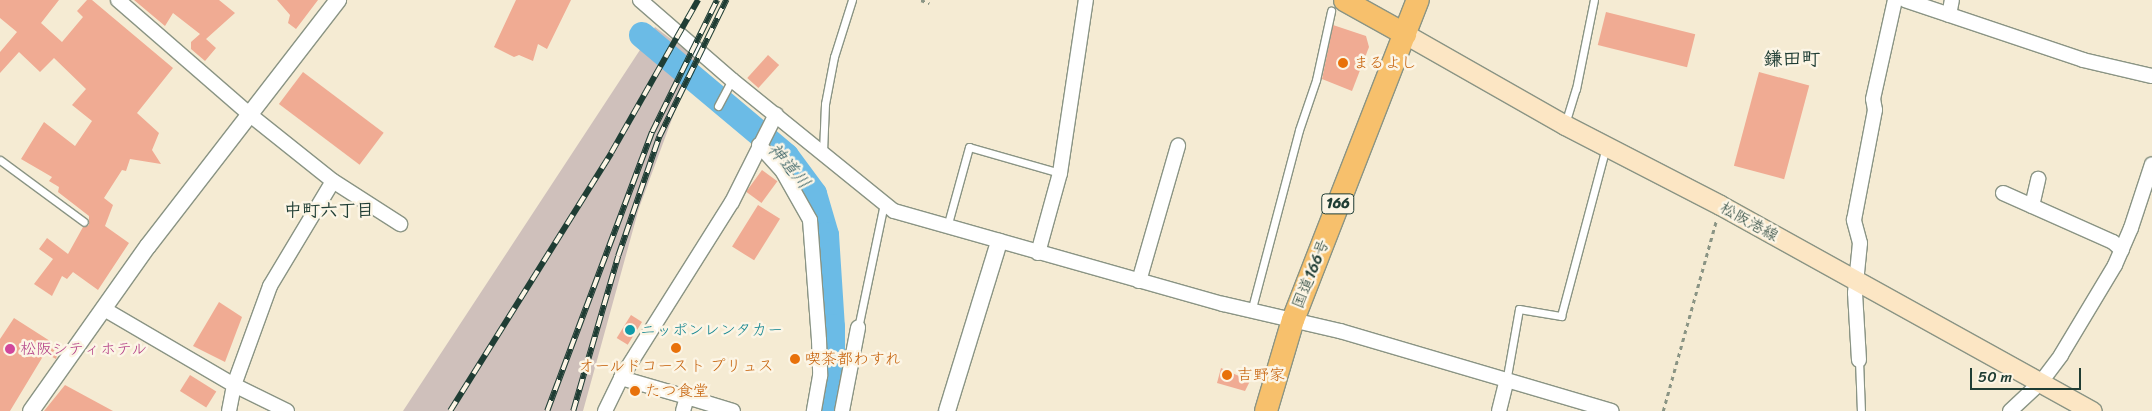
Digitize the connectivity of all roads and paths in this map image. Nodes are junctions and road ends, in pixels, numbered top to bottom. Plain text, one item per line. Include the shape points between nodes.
1 (118, 0) edge
2 (338, 0) edge
3 (640, 0) edge
4 (852, 0) edge
5 (921, 0) edge
6 (1086, 0) edge
7 (1418, 0) edge
8 (1594, 0) edge
9 (1895, 0) edge
10 (1905, 0) edge
11 (1952, 0) edge
12 (929, 3) dead end
13 (1337, 5) edge
14 (1949, 15) junction
15 (1406, 34) junction
16 (2152, 76) edge
17 (732, 80) junction
18 (718, 106) dead end
19 (249, 114) junction
20 (776, 114) junction
21 (1564, 125) junction
22 (759, 145) junction
23 (1178, 146) dead end
24 (1606, 146) junction
25 (823, 152) junction
26 (0, 160) edge
27 (2152, 164) edge
28 (1060, 173) junction
29 (2038, 179) dead end
30 (333, 181) junction
31 (2003, 193) dead end
32 (884, 204) junction
33 (1720, 205) junction
34 (2032, 206) junction
35 (84, 222) dead end
36 (400, 224) dead end
37 (947, 228) junction
38 (999, 242) junction
39 (2122, 250) junction
40 (1038, 253) junction
41 (1139, 281) junction
42 (1856, 282) junction
43 (1252, 308) junction
44 (104, 309) junction
45 (1293, 320) junction
46 (858, 328) joint
47 (1859, 360) joint
48 (621, 378) junction
49 (1506, 382) junction
50 (2041, 382) junction
51 (234, 385) junction
52 (687, 397) junction
53 (31, 411) edge
54 (229, 411) edge
55 (286, 411) edge
56 (604, 411) edge
57 (683, 411) edge
58 (733, 411) edge
59 (814, 411) edge
60 (842, 411) edge
61 (947, 411) edge
62 (1266, 411) edge
63 (1499, 411) edge
64 (1611, 411) edge
65 (1664, 411) edge
66 (1860, 411) edge
67 (2010, 411) edge
68 (2092, 411) edge

1 - 19 street
2 - 19 street
3 - 17 street
4 - 25 lane via 834,57 825,104
5 - 12 path
6 - 28 street
7 - 15 highway, 国道166号 / 166
8 - 21 lane via 1576,89
9 - 42 street via 1873,99 1875,110 1854,220 1860,243
10 - 14 street
11 - 14 street
13 - 15 main road
13 - 43 lane via 1299,130
14 - 16 street via 2083,60
15 - 21 main road, 松阪港線
15 - 45 highway, 国道166号 / 166
17 - 18 lane
17 - 20 street
19 - 30 street
19 - 44 street
20 - 22 street
20 - 25 street
21 - 24 main road, 松阪港線
22 - 48 street via 732,202
22 - 59 street via 783,172 810,220 820,340 820,376
23 - 41 street
24 - 33 main road, 松阪港線
24 - 49 lane via 1562,316 1519,309
25 - 32 street
26 - 35 lane
27 - 39 street
28 - 37 lane via 969,148
28 - 40 street
29 - 34 street
30 - 36 street
30 - 51 street via 270,286
31 - 34 street
32 - 37 street via 894,211
32 - 46 lane
33 - 42 main road, 松阪港線
33 - 65 path
34 - 39 street via 2113,242
37 - 38 street
38 - 40 street
38 - 61 street
39 - 50 street via 2061,355
40 - 41 street
41 - 43 street via 1223,304
42 - 47 street
42 - 50 main road, 松阪港線
43 - 45 street
44 - 51 street
44 - 53 street
45 - 49 street
45 - 62 highway, 国道166号 / 166
46 - 60 street
47 - 66 lane
48 - 52 street
48 - 56 street
49 - 63 street
49 - 64 street
50 - 67 street
50 - 68 main road, 松阪港線
51 - 54 street
51 - 55 street
52 - 57 street
52 - 58 street

